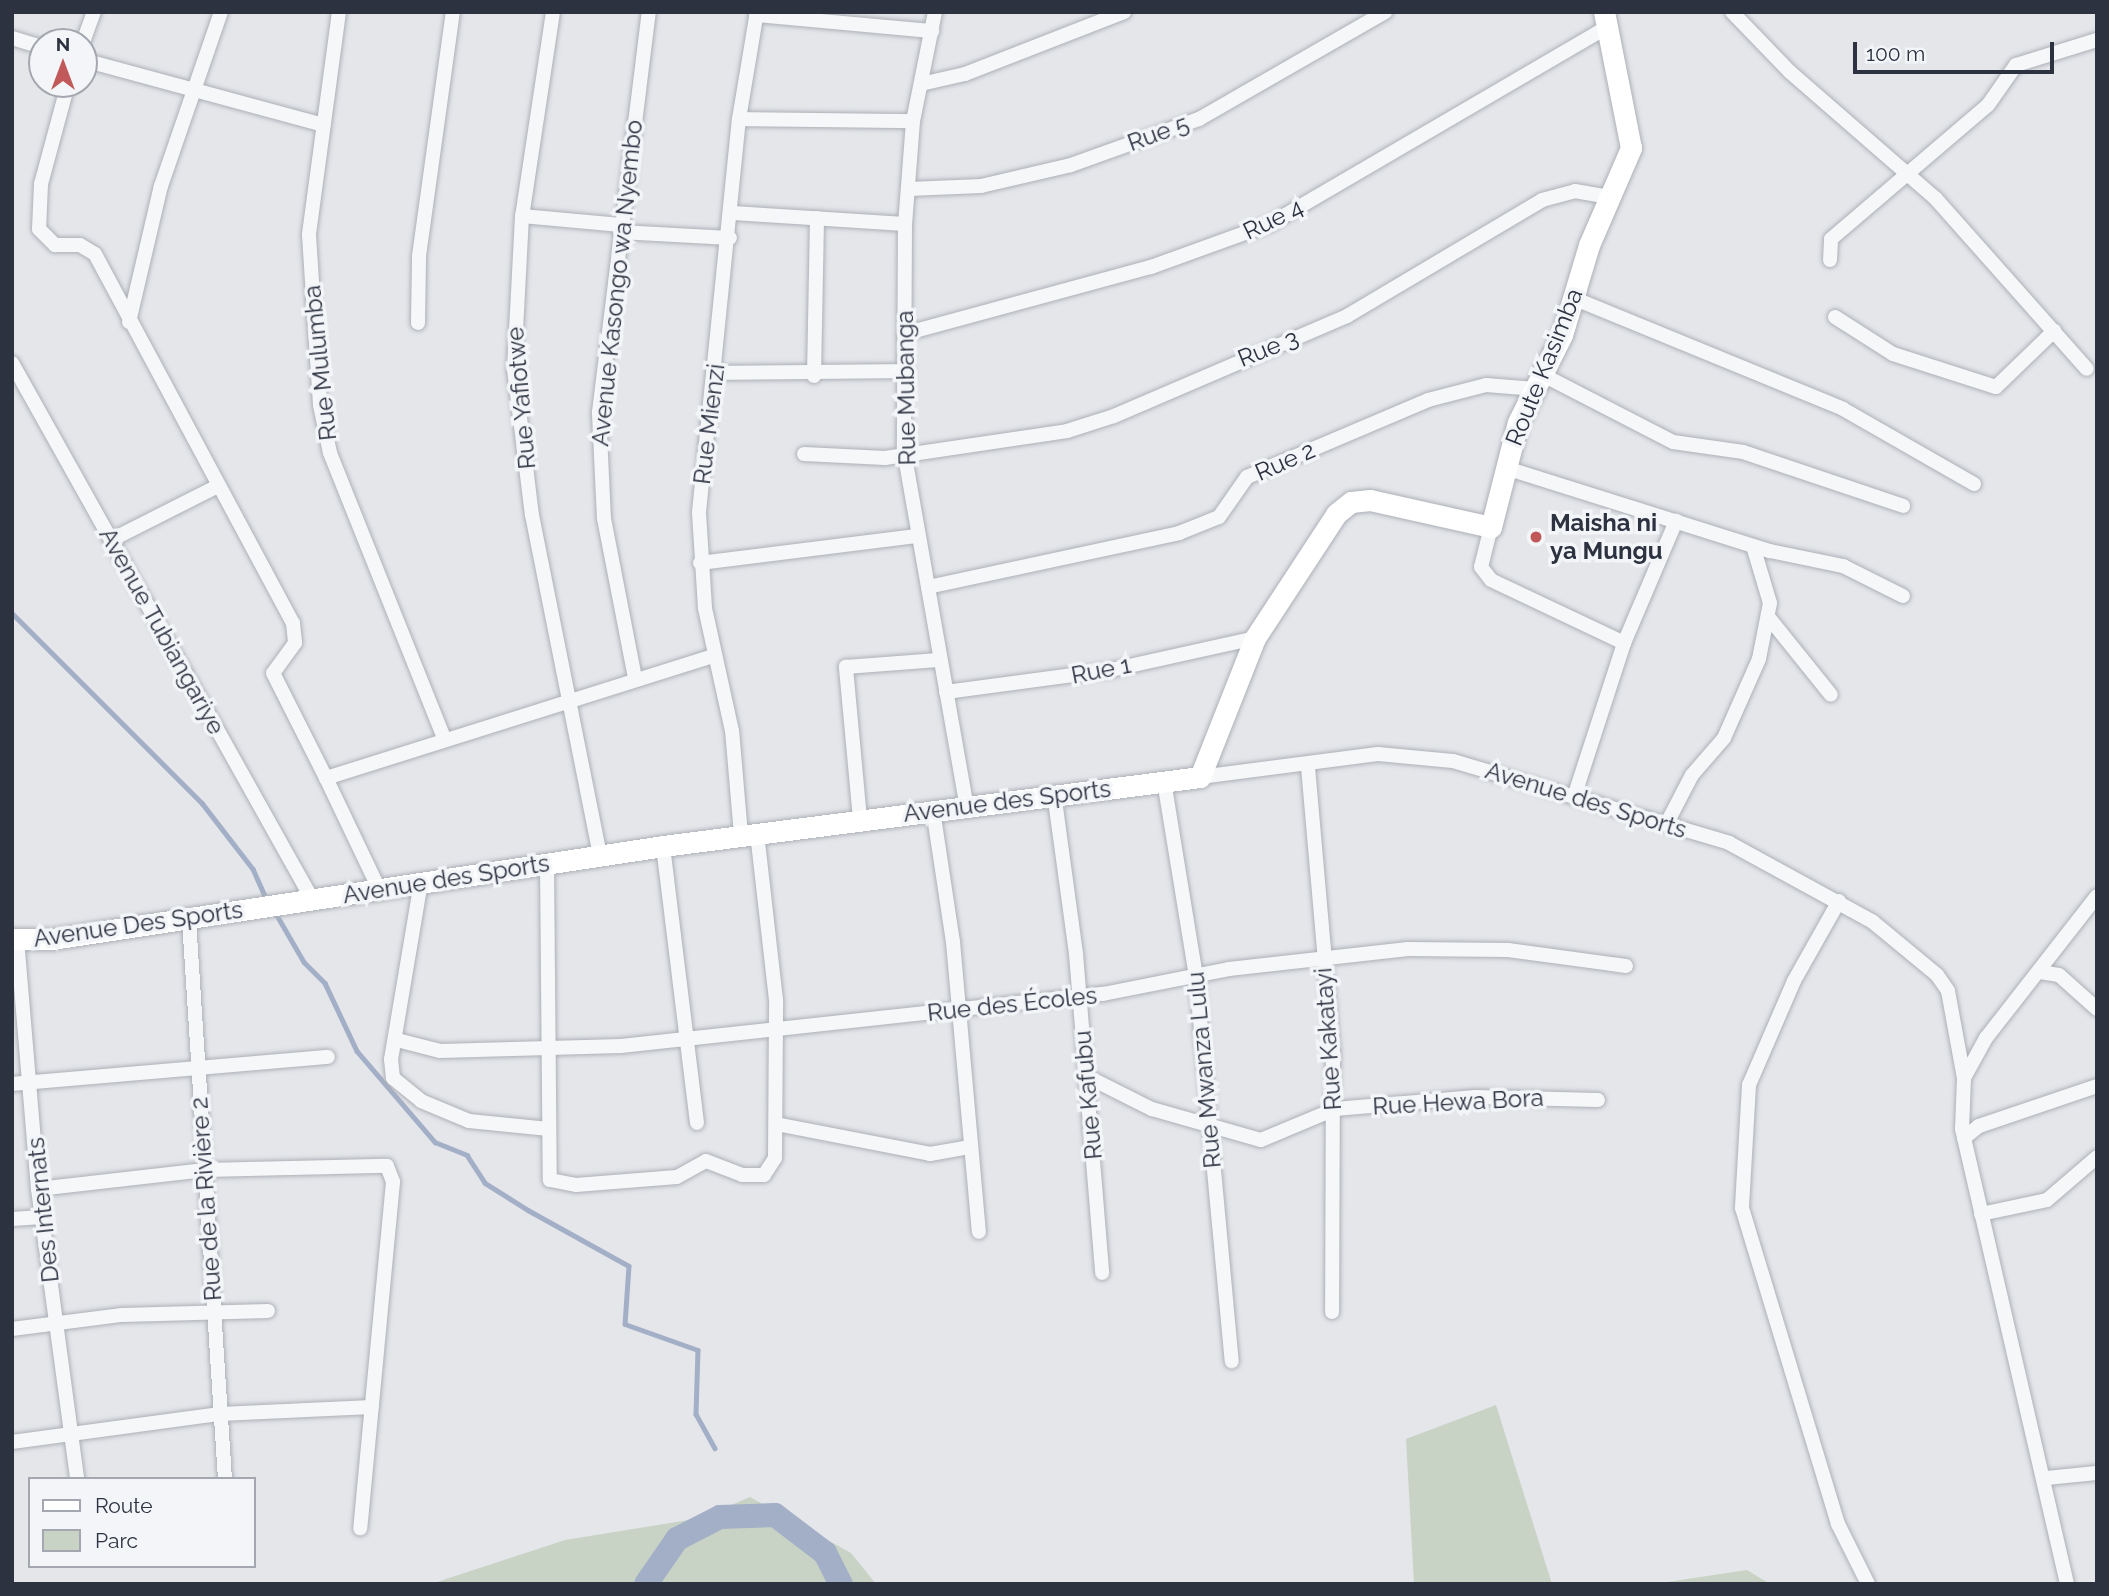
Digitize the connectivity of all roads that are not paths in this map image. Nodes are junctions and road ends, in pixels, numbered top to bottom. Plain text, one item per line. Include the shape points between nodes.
1 (221, 12) edge
2 (339, 12) edge
3 (453, 12) edge
4 (552, 12) edge
5 (649, 12) edge
6 (935, 12) edge
7 (1124, 12) edge
8 (1385, 12) edge
9 (1732, 12) edge
10 (756, 14) edge
11 (1607, 19) edge
12 (932, 31) junction
13 (2097, 40) edge
14 (98, 64) edge
15 (921, 84) junction
16 (192, 90) junction
17 (64, 98) edge
18 (739, 119) junction
19 (913, 121) junction
20 (323, 125) junction
21 (1909, 174) junction
22 (909, 189) junction
23 (1610, 197) junction
24 (733, 214) junction
25 (522, 216) junction
26 (817, 218) junction
27 (905, 224) junction
28 (620, 229) junction
29 (730, 238) junction
30 (1830, 260) dead end
31 (1573, 298) junction
32 (1835, 317) dead end
33 (129, 322) junction
34 (418, 323) dead end
35 (2053, 331) junction
36 (905, 334) junction
37 (12, 363) edge
38 (2087, 369) dead end
39 (905, 371) junction
40 (715, 373) junction
41 (814, 376) junction
42 (1541, 382) junction
43 (18, 385) edge
44 (904, 451) junction
45 (804, 454) dead end
46 (1506, 468) junction
47 (1973, 484) dead end
48 (216, 488) junction
49 (1903, 506) dead end
50 (1676, 521) junction
51 (1491, 527) junction
52 (918, 536) junction
53 (111, 540) junction
54 (1753, 546) junction
55 (700, 563) junction
56 (928, 587) junction
57 (1903, 596) dead end
58 (1770, 619) junction
59 (1255, 638) junction
60 (1624, 643) junction
61 (713, 656) junction
62 (938, 660) junction
63 (635, 678) junction
64 (946, 692) junction
65 (1831, 695) dead end
66 (571, 698) junction
67 (443, 736) junction
68 (1308, 767) junction
69 (1200, 777) junction
70 (326, 778) junction
71 (1164, 782) junction
72 (1054, 793) junction
73 (1575, 794) junction
74 (966, 804) junction
75 (933, 810) junction
76 (860, 819) junction
77 (1667, 823) junction
78 (749, 834) junction
79 (663, 846) junction
80 (600, 856) junction
81 (547, 863) junction
82 (421, 882) junction
83 (379, 888) junction
84 (2097, 896) edge
85 (312, 899) junction
86 (1839, 901) junction
87 (272, 906) joint
88 (189, 920) junction
89 (15, 939) edge
90 (1322, 957) junction
91 (1626, 966) dead end
92 (2040, 972) junction
93 (1196, 976) junction
94 (1080, 997) junction
95 (2097, 1009) edge
96 (960, 1012) junction
97 (776, 1025) junction
98 (689, 1038) junction
99 (397, 1040) junction
100 (551, 1049) junction
101 (328, 1057) dead end
102 (197, 1068) junction
103 (1086, 1076) junction
104 (1964, 1078) junction
105 (32, 1082) junction
106 (12, 1084) edge
107 (2097, 1086) edge
108 (1598, 1100) dead end
109 (1335, 1109) junction
110 (1208, 1122) junction
111 (697, 1123) dead end
112 (776, 1124) junction
113 (549, 1129) junction
114 (1964, 1138) junction
115 (970, 1147) junction
116 (2097, 1157) edge
117 (205, 1170) junction
118 (38, 1189) junction
119 (1981, 1214) junction
120 (42, 1217) junction
121 (12, 1219) edge
122 (979, 1232) dead end
123 (1102, 1273) dead end
124 (215, 1309) junction
125 (268, 1311) dead end
126 (1332, 1312) dead end
127 (55, 1323) junction
128 (12, 1329) edge
129 (1232, 1361) dead end
130 (372, 1407) junction
131 (220, 1414) junction
132 (73, 1435) junction
133 (12, 1442) edge
134 (2097, 1473) edge
135 (77, 1477) edge
136 (225, 1477) edge
137 (2046, 1478) junction
138 (360, 1528) dead end
139 (1868, 1584) edge
140 (2067, 1584) edge

1 - 16 street
2 - 20 street, Rue Mulumba
3 - 34 street via 419,256
4 - 25 street, Rue Yafiotwe
5 - 28 street, Avenue Kasongo wa Nyembo
6 - 12 street, Rue Mubanga
7 - 15 street via 965,74
8 - 22 street, Rue 5 via 1199,119 1071,165 981,186
9 - 21 street via 1790,72
10 - 12 street
10 - 18 street, Rue Mienzi
11 - 23 street, Route Kasimba via 1631,148
11 - 36 street, Rue 4 via 1270,224 1151,267
12 - 15 street, Rue Mubanga
13 - 21 street via 2015,65 1987,105
14 - 16 street
15 - 19 street, Rue Mubanga
16 - 20 street
16 - 33 street
17 - 33 street via 41,184 39,229 55,245 80,245 95,254
18 - 19 street
18 - 24 street, Rue Mienzi
19 - 22 street, Rue Mubanga
20 - 67 street, Rue Mulumba via 309,235 320,405 330,453
21 - 30 street via 1831,239
21 - 35 street
22 - 27 street, Rue Mubanga
23 - 31 street, Route Kasimba
23 - 44 street, Rue 3 via 1575,191 1542,200 1347,316 1114,416 1067,431
24 - 26 street
24 - 29 street, Rue Mienzi
25 - 28 street
25 - 66 street, Rue Yafiotwe via 514,369 532,515
26 - 27 street
26 - 41 street
27 - 36 street, Rue Mubanga
28 - 29 street
28 - 63 street, Avenue Kasongo wa Nyembo via 598,462
29 - 40 street, Rue Mienzi
31 - 42 street, Route Kasimba
31 - 47 street via 1843,409
32 - 35 street via 1893,355 1997,387
33 - 48 street
35 - 38 street
36 - 39 street, Rue Mubanga
37 - 43 street, Avenue Tubiangariye
39 - 41 street
39 - 44 street, Rue Mubanga
40 - 41 street
40 - 55 street, Rue Mienzi via 699,512
42 - 46 street, Route Kasimba
42 - 49 street, Rue 2 via 1673,442 1743,452
42 - 56 street, Rue 2 via 1486,385 1428,400 1247,477 1219,517 1179,533
43 - 53 street, Avenue Tubiangariye
44 - 45 street, Rue 3 via 885,458
44 - 52 street, Rue Mubanga
46 - 50 street
46 - 51 street, Route Kasimba
48 - 53 street
48 - 70 street via 293,623 295,643 273,673
50 - 54 street
50 - 60 street
51 - 59 street via 1370,500 1351,502 1329,524
51 - 60 street, Route Kasimba via 1481,567 1491,580
52 - 55 street
52 - 56 street, Rue Mubanga
53 - 85 street, Avenue Tubiangariye
54 - 57 street via 1843,566
54 - 58 street
55 - 61 street, Rue Mienzi
56 - 62 street, Rue Mubanga
58 - 65 street
58 - 77 street via 1724,738 1692,775
59 - 64 street, Rue 1 via 1111,670
59 - 69 street
60 - 73 street
61 - 63 street
61 - 78 street, Rue Mienzi via 732,731
62 - 64 street, Rue Mubanga
62 - 76 street via 846,667
63 - 66 street
64 - 74 street, Rue Mubanga
66 - 67 street
66 - 80 street, Rue Yafiotwe
67 - 70 street
68 - 69 street, Avenue des Sports
68 - 73 street, Avenue des Sports via 1378,754 1453,761
68 - 90 street, Rue Kakatayi
69 - 71 street, Avenue des Sports
70 - 83 street
71 - 72 street, Avenue des Sports
71 - 93 street, Rue Mwanza Lulu
72 - 74 street, Avenue des Sports
72 - 94 street, Rue Kafubu
73 - 77 street, Avenue des Sports
74 - 75 street, Avenue des Sports
75 - 76 street, Avenue des Sports
75 - 96 street
76 - 78 street, Avenue des Sports
77 - 86 street, Avenue des Sports via 1729,843
78 - 79 street, Avenue des Sports
78 - 97 street, Rue Mienzi
79 - 80 street, Avenue des Sports
79 - 98 street
80 - 81 street, Avenue des Sports
81 - 82 street, Avenue des Sports
81 - 100 street
82 - 83 street, Avenue des Sports
82 - 99 street
83 - 85 street, Avenue des Sports
84 - 92 street
85 - 87 street, Avenue des Sports
86 - 104 street, Avenue des Sports via 1944,983
86 - 139 street via 1794,981 1749,1085 1742,1208 1838,1524
87 - 88 street, Avenue Des Sports
88 - 89 street, Avenue Des Sports
88 - 102 street, Rue de la Rivière 2
89 - 105 street, Des Internats
90 - 91 street, Rue des Écoles via 1408,949 1508,950
90 - 93 street, Rue des Écoles
90 - 109 street, Rue Kakatayi
92 - 95 street via 2059,975
92 - 104 street via 1986,1038
93 - 94 street, Rue des Écoles
93 - 110 street, Rue Mwanza Lulu
94 - 96 street, Rue des Écoles
94 - 103 street, Rue Kafubu
96 - 97 street, Rue des Écoles
96 - 115 street
97 - 98 street, Rue des Écoles
97 - 112 street, Rue Mienzi
98 - 100 street, Rue des Écoles
98 - 111 street
99 - 100 street, Rue des Écoles via 440,1051
99 - 113 street via 390,1069 405,1092 470,1121
100 - 113 street
101 - 102 street
102 - 105 street
102 - 117 street, Rue de la Rivière 2
103 - 110 street, Rue Hewa Bora via 1152,1109
103 - 123 street, Rue Kafubu
104 - 114 street, Avenue des Sports
105 - 106 street
105 - 118 street, Des Internats
107 - 114 street via 1979,1126
108 - 109 street, Rue Hewa Bora via 1475,1097
109 - 110 street, Rue Hewa Bora via 1272,1139 1239,1136
109 - 126 street, Rue Kakatayi
110 - 129 street, Rue Mwanza Lulu
112 - 113 street, Rue Mienzi via 775,1158 764,1175 702,1162 684,1176 576,1185 550,1180
112 - 115 street via 930,1154
114 - 119 street, Avenue des Sports
115 - 122 street
116 - 119 street via 2047,1200
117 - 118 street
117 - 124 street, Rue de la Rivière 2
117 - 130 street via 387,1166 393,1182
118 - 120 street, Des Internats
119 - 137 street, Avenue des Sports
120 - 121 street
120 - 127 street, Des Internats
124 - 125 street
124 - 127 street
124 - 131 street, Rue de la Rivière 2
127 - 128 street
127 - 132 street, Des Internats
130 - 131 street
130 - 138 street
131 - 132 street
131 - 136 street, Rue de la Rivière 2
132 - 133 street
132 - 135 street, Des Internats
134 - 137 street
137 - 140 street, Avenue des Sports

